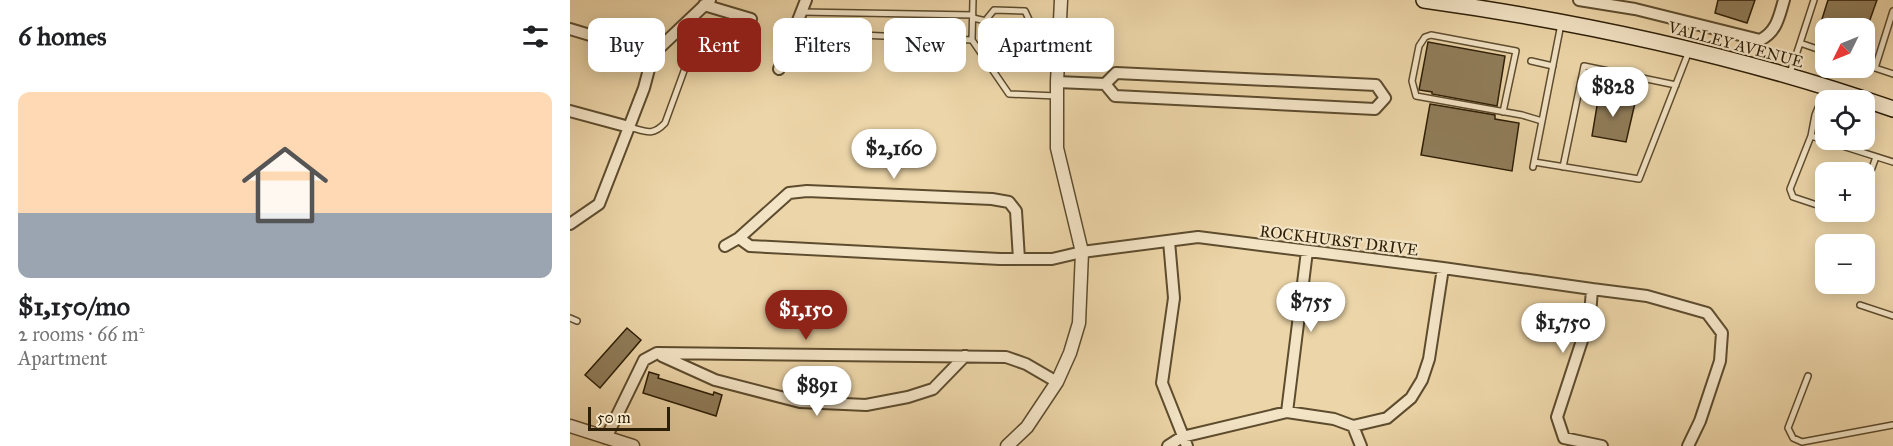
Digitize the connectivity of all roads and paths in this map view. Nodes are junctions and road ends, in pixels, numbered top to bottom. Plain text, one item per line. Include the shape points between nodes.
1 (806, 0) edge
2 (973, 0) edge
3 (1061, 0) edge
4 (1424, 0) edge
5 (1579, 0) edge
6 (1784, 0) edge
7 (1814, 0) edge
8 (707, 3) edge
9 (1893, 11) edge
10 (801, 12) junction
11 (973, 17) junction
12 (691, 18) edge
13 (748, 18) edge
14 (799, 18) edge
15 (987, 18) edge
16 (1028, 18) edge
17 (1060, 18) edge
18 (978, 19) edge
19 (1561, 22) junction
20 (570, 29) edge
21 (677, 31) edge
22 (588, 34) edge
23 (872, 36) edge
24 (972, 40) junction
25 (665, 42) edge
26 (1800, 43) junction
27 (1815, 48) edge
28 (1690, 50) junction
29 (1531, 62) dead end
30 (1552, 66) junction
31 (1875, 68) joint
32 (648, 72) edge
33 (684, 72) edge
34 (1058, 72) edge
35 (1893, 74) edge
36 (1789, 76) junction
37 (1057, 82) junction
38 (1105, 84) junction
39 (1676, 85) junction
40 (1827, 87) junction
41 (1057, 96) junction
42 (1893, 110) edge
43 (570, 111) edge
44 (1503, 112) junction
45 (1542, 121) junction
46 (629, 127) junction
47 (1810, 136) junction
48 (1876, 157) junction
49 (1874, 162) edge
50 (1893, 162) edge
51 (1563, 167) junction
52 (1815, 204) edge
53 (570, 224) edge
54 (739, 238) junction
55 (1169, 241) junction
56 (724, 246) dead end
57 (1307, 251) junction
58 (1082, 252) junction
59 (1019, 259) junction
60 (1443, 268) junction
61 (1592, 289) junction
62 (1860, 305) dead end
63 (1893, 316) edge
64 (570, 318) edge
65 (577, 321) dead end
66 (657, 353) junction
67 (965, 356) junction
68 (1808, 376) dead end
69 (1057, 382) junction
70 (1287, 412) junction
71 (1893, 425) edge
72 (570, 426) edge
73 (1353, 426) junction
74 (1185, 441) edge
75 (604, 442) edge
76 (633, 446) edge
77 (1006, 446) edge
78 (1168, 446) edge
79 (1361, 446) edge
80 (1602, 446) edge
81 (1688, 446) edge

1 - 10 street
2 - 11 lane
3 - 17 street
4 - 19 main road, VALLEY AVENUE
5 - 6 street via 1635,9 1760,40 1777,23
7 - 26 lane
8 - 12 street
8 - 13 street
9 - 31 lane
10 - 11 lane
10 - 14 street
11 - 18 lane
11 - 24 lane
15 - 16 lane via 994,9 1025,11
19 - 28 main road, VALLEY AVENUE
19 - 30 lane
20 - 22 street
21 - 25 street
23 - 24 lane
24 - 41 lane via 1009,94
26 - 27 lane
26 - 36 lane
28 - 36 main road, VALLEY AVENUE
28 - 39 lane
29 - 30 lane
30 - 45 lane
31 - 35 lane
32 - 46 street
33 - 46 lane via 665,123 658,131
34 - 37 street
36 - 40 main road, VALLEY AVENUE
37 - 38 street
37 - 41 street
38 - 38 street via 1116,73 1377,84 1385,98 1375,109 1225,102 1115,96
39 - 51 lane via 1639,179
39 - 51 lane via 1586,65
40 - 42 main road, VALLEY AVENUE
40 - 47 lane
41 - 58 street via 1057,148
43 - 46 street
44 - 44 lane via 1416,96 1412,81 1419,46 1425,37 1516,51
44 - 45 lane
45 - 51 lane via 1534,164
46 - 53 street via 599,204
47 - 48 lane
47 - 52 lane via 1790,189 1793,196
48 - 49 lane
48 - 50 lane
54 - 56 street
54 - 59 street, ROCKHURST DRIVE via 750,246
54 - 59 street via 789,193 992,199 1009,202 1016,211
55 - 57 street, ROCKHURST DRIVE via 1197,237
55 - 58 street, ROCKHURST DRIVE
55 - 74 street via 1174,298 1162,383
57 - 60 street, ROCKHURST DRIVE
57 - 70 street
58 - 59 street, ROCKHURST DRIVE via 1053,259
58 - 69 street via 1079,323
60 - 61 street, ROCKHURST DRIVE
60 - 73 street via 1429,359 1422,380 1411,398 1387,418
61 - 80 street via 1590,316 1557,417 1564,438
61 - 81 street, ROCKHURST DRIVE via 1647,296 1707,313 1722,333 1720,361
62 - 63 lane
64 - 65 lane
66 - 67 street
66 - 67 street via 715,380 800,402 866,405 933,388
66 - 75 street via 644,360
67 - 69 street via 1006,357 1026,363
68 - 71 lane via 1788,428 1793,438 1802,442
69 - 77 street via 1027,427
70 - 73 street
70 - 74 street
72 - 75 street
73 - 79 street
74 - 78 street
75 - 76 street

